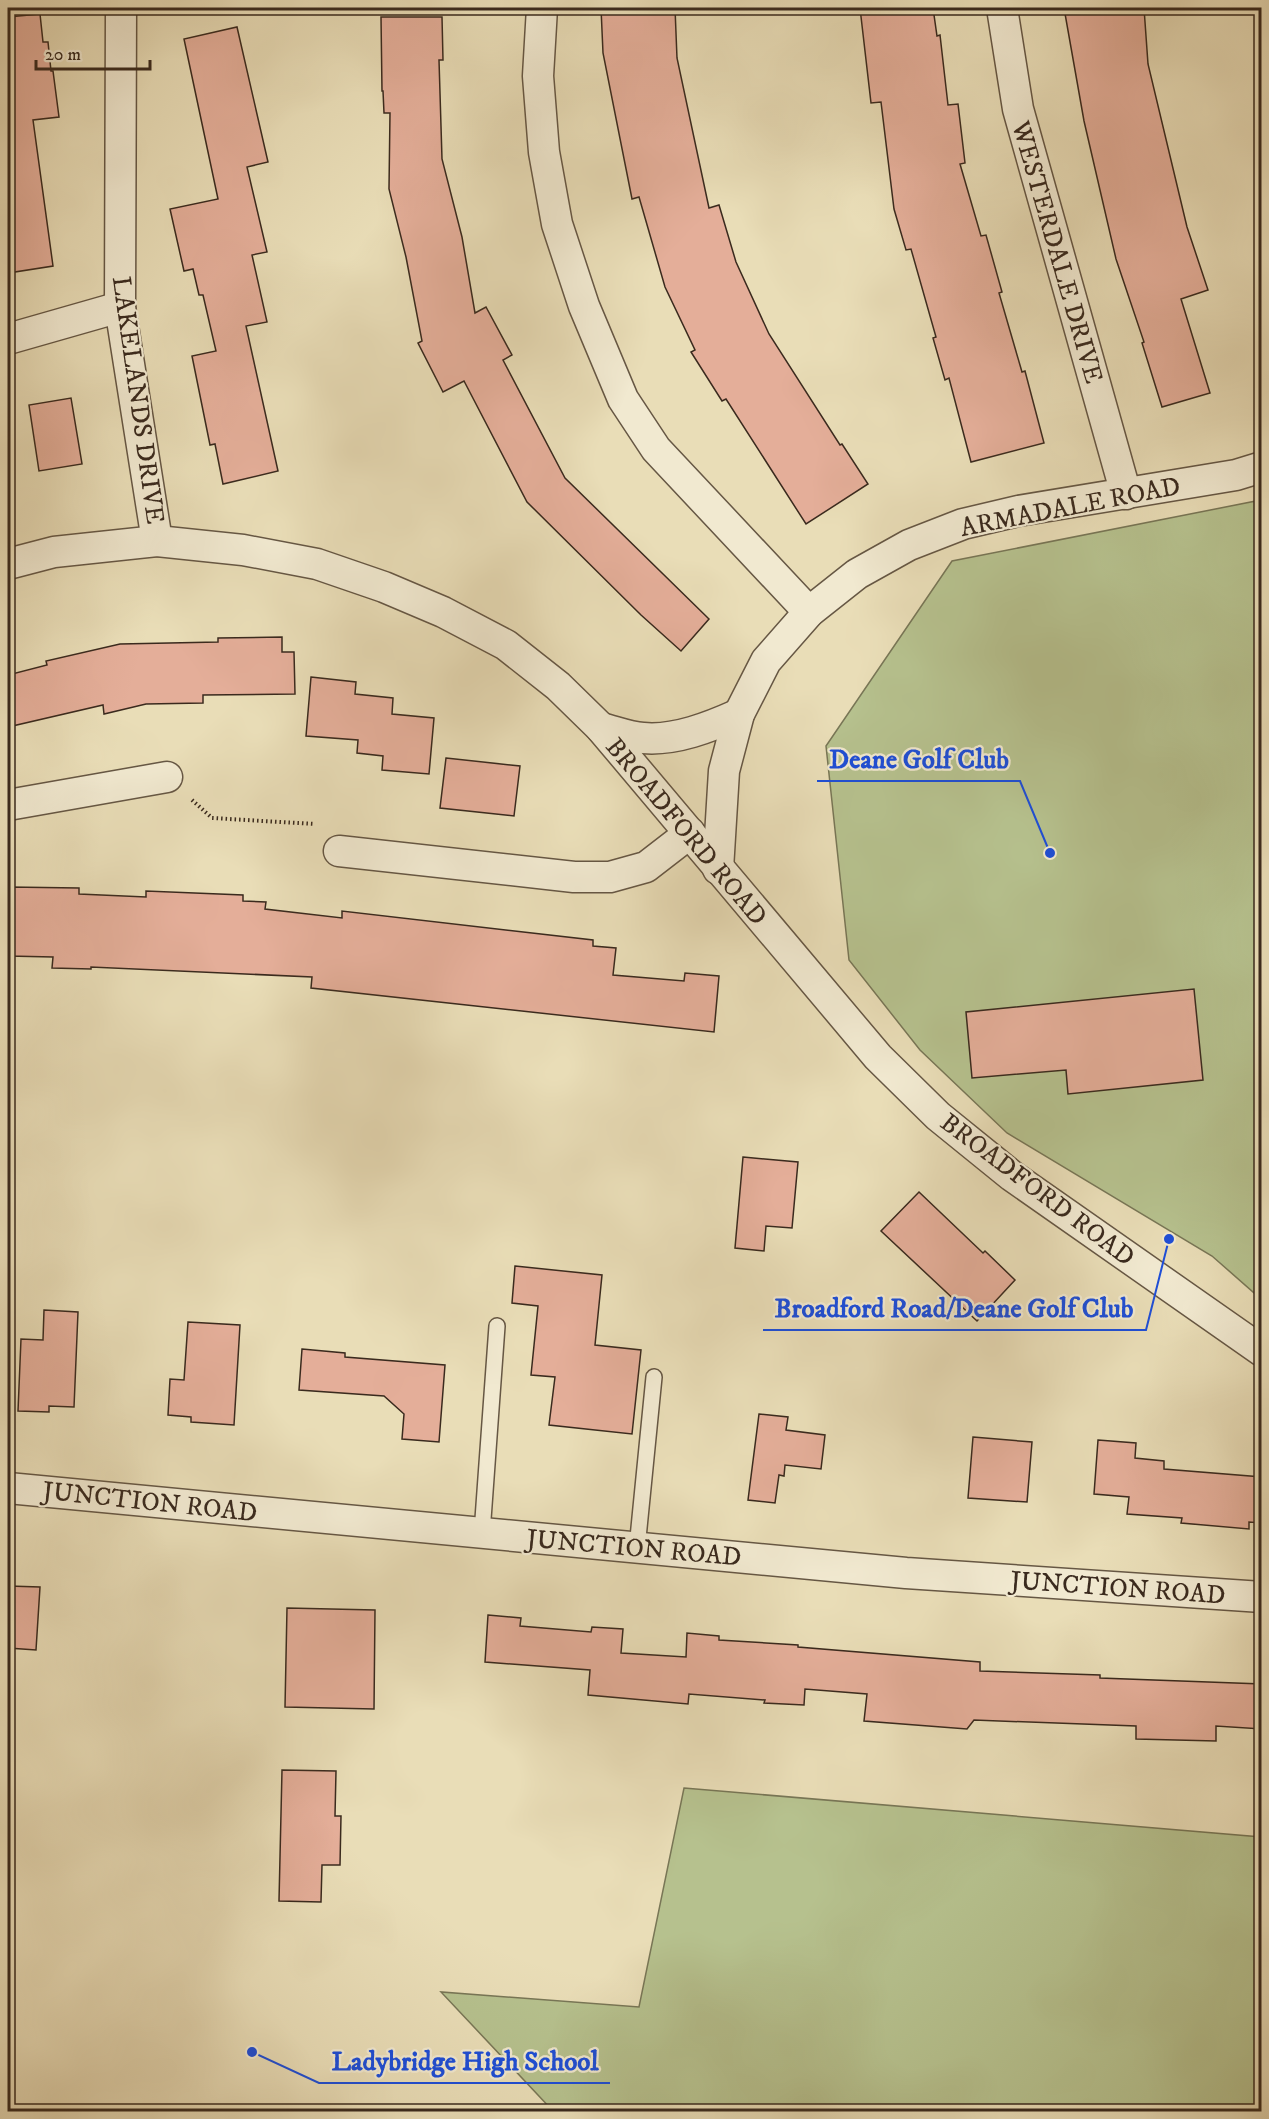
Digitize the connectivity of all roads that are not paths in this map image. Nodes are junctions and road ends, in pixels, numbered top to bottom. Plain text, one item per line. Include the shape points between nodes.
1 (121, 8) edge
2 (542, 8) edge
3 (1002, 8) edge
4 (120, 307) junction
5 (8, 339) edge
6 (1262, 467) edge
7 (1126, 494) junction
8 (157, 541) junction
9 (8, 564) edge
10 (809, 612) junction
11 (739, 714) junction
12 (601, 728) junction
13 (167, 777) road end
14 (8, 805) edge
15 (690, 833) junction
16 (339, 851) road end
17 (718, 869) junction
18 (497, 1326) dead end
19 (1262, 1351) edge
20 (654, 1377) dead end
21 (8, 1488) edge
22 (482, 1533) junction
23 (637, 1548) junction
24 (1262, 1597) edge

1 - 4 street, LAKELANDS DRIVE
2 - 10 street via 538,75 544,152 557,224 584,306 622,399 656,449
3 - 7 street, WESTERDALE DRIVE via 1018,109
4 - 5 street
4 - 8 street, LAKELANDS DRIVE
6 - 7 street, ARMADALE ROAD
7 - 10 street, ARMADALE ROAD via 963,524 909,545 857,574
8 - 9 street, BROADFORD ROAD via 54,552
8 - 12 street, BROADFORD ROAD via 243,550 317,564 384,587 506,645 558,686
10 - 11 street, ARMADALE ROAD via 766,662
11 - 12 street via 709,727 673,735 643,738
11 - 17 street, ARMADALE ROAD via 724,771
12 - 15 street, BROADFORD ROAD
13 - 14 street
15 - 16 street via 646,867 610,877 574,877
15 - 17 street, BROADFORD ROAD
17 - 19 street, BROADFORD ROAD via 878,1057 938,1116 1012,1176
18 - 22 lane
20 - 23 lane
21 - 22 street, JUNCTION ROAD
22 - 23 street, JUNCTION ROAD
23 - 24 street, JUNCTION ROAD via 906,1573

